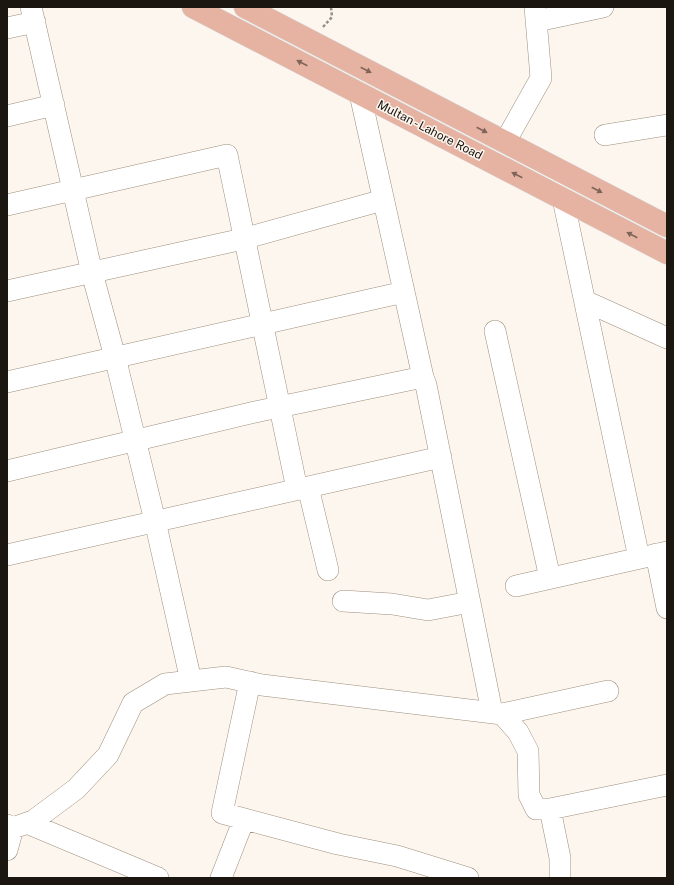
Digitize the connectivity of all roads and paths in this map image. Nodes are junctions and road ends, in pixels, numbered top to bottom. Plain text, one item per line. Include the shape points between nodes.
1 (193, 7) edge
2 (245, 7) edge
3 (603, 7) edge
4 (33, 14) edge
5 (536, 14) edge
6 (7, 28) edge
7 (338, 55) junction
8 (326, 76) junction
9 (360, 94) junction
10 (54, 105) junction
11 (7, 116) edge
12 (667, 125) edge
13 (605, 135) dead end
14 (505, 142) junction
15 (73, 190) junction
16 (564, 199) junction
17 (383, 200) junction
18 (7, 204) edge
19 (667, 226) edge
20 (243, 239) junction
21 (667, 253) edge
22 (92, 273) junction
23 (7, 291) edge
24 (404, 292) junction
25 (585, 301) junction
26 (262, 325) junction
27 (495, 331) dead end
28 (667, 338) edge
29 (115, 357) junction
30 (423, 377) junction
31 (7, 382) edge
32 (279, 407) junction
33 (135, 441) junction
34 (440, 457) junction
35 (7, 471) edge
36 (303, 488) junction
37 (155, 521) junction
38 (7, 555) edge
39 (654, 555) edge
40 (328, 570) dead end
41 (550, 578) junction
42 (516, 586) dead end
43 (343, 601) dead end
44 (470, 602) junction
45 (667, 608) edge
46 (191, 681) junction
47 (250, 682) junction
48 (608, 691) dead end
49 (497, 713) junction
50 (667, 785) edge
51 (550, 809) junction
52 (244, 819) junction
53 (16, 825) edge
54 (7, 850) edge
55 (158, 878) edge
56 (221, 878) edge
57 (468, 878) edge
58 (560, 878) edge

8 -> 1 main road, Multan - Lahore Road
2 - 7 main road, Multan - Lahore Road
3 - 5 street
4 - 6 street
4 - 10 street
5 - 14 street via 541,78
7 - 8 main road
7 -> 14 main road, Multan - Lahore Road
8 - 9 main road, Multan - Lahore Road
16 -> 9 main road, Multan - Lahore Road
9 - 17 street
10 - 11 street
10 - 15 street
12 - 13 street
14 -> 19 main road, Multan - Lahore Road
15 - 18 street
15 - 20 street via 227,154
15 - 22 street
21 -> 16 main road, Multan - Lahore Road
16 - 25 street
17 - 20 street
17 - 24 street
20 - 22 street
20 - 26 street
22 - 23 street
22 - 29 street
24 - 26 street
24 - 30 street
25 - 28 street
25 - 39 street
26 - 29 street
26 - 32 street
27 - 41 street
29 - 31 street
29 - 33 street
30 - 32 street
30 - 34 street
32 - 33 street
32 - 36 street
33 - 35 street
33 - 37 street
34 - 36 street
34 - 44 street
36 - 37 street
36 - 40 street
37 - 38 street
37 - 46 street
39 - 41 street
39 - 45 street
41 - 42 street
43 - 44 street via 392,604 428,610
44 - 49 street
46 - 47 street via 226,677
46 - 53 street via 165,684 133,703 108,755 76,789 33,821
47 - 49 street
47 - 52 street via 222,813
48 - 49 street
49 - 51 street via 518,732 528,751 529,795 536,809
50 - 51 street
51 - 58 street via 560,858
52 - 56 street
52 - 57 street via 338,844 397,856
53 - 54 street
53 - 55 street

